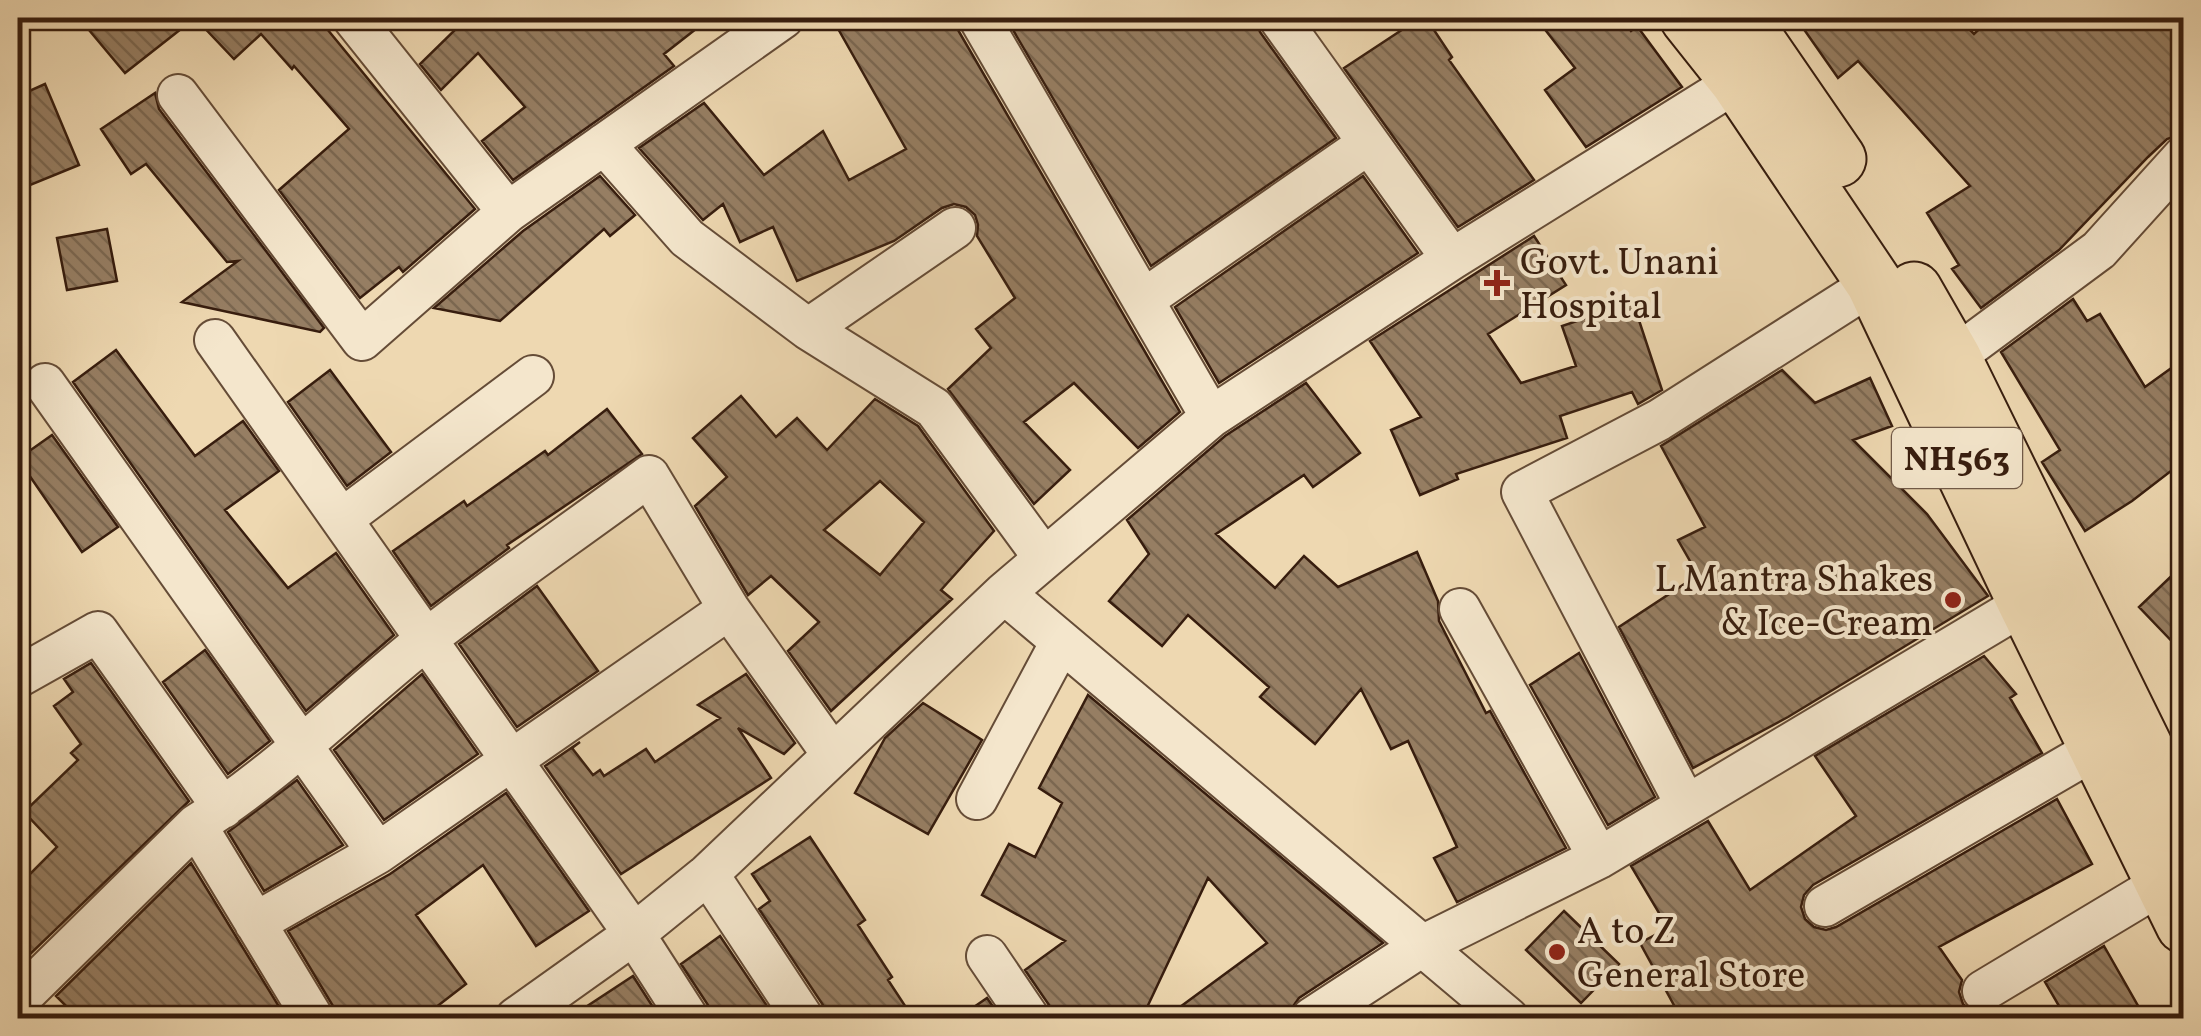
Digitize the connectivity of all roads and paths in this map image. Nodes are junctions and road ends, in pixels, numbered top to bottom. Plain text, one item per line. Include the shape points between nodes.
1 (354, 18) edge
2 (782, 18) edge
3 (979, 18) edge
4 (1279, 18) edge
5 (1688, 18) edge
6 (1741, 18) edge
7 (1738, 81) junction
8 (178, 95) dead end
9 (604, 144) junction
10 (1368, 144) junction
11 (2184, 156) edge
12 (508, 212) junction
13 (954, 228) dead end
14 (1452, 260) junction
15 (1874, 283) junction
16 (1143, 300) junction
17 (808, 329) junction
18 (215, 340) dead end
19 (1953, 358) junction
20 (533, 376) dead end
21 (45, 384) dead end
22 (1211, 416) junction
23 (342, 519) junction
24 (1044, 558) junction
25 (1004, 593) junction
26 (2026, 602) junction
27 (729, 609) junction
28 (1460, 610) dead end
29 (426, 639) junction
30 (1061, 642) junction
31 (18, 677) edge
32 (304, 745) junction
33 (2097, 748) junction
34 (832, 755) junction
35 (510, 758) junction
36 (977, 799) dead end
37 (1686, 805) junction
38 (209, 816) junction
39 (378, 853) junction
40 (2173, 853) edge
41 (1598, 858) junction
42 (708, 874) junction
43 (1825, 906) dead end
44 (255, 923) junction
45 (634, 934) junction
46 (1422, 946) junction
47 (987, 956) dead end
48 (1983, 991) dead end
49 (18, 1000) edge
50 (313, 1018) edge
51 (516, 1018) edge
52 (688, 1018) edge
53 (804, 1018) edge
54 (1029, 1018) edge
55 (1312, 1018) edge
56 (1508, 1018) edge

1 - 12 street
2 - 9 street
3 - 16 street
4 - 10 street
5 - 7 highway, NH563
6 - 19 highway, NH563 via 1852,180
7 - 14 street
7 - 15 highway, NH563
8 - 12 street via 362,340
9 - 12 street
9 - 17 street via 686,238
10 - 14 street
10 - 16 street
11 - 19 street via 2099,250
13 - 17 street
14 - 22 street
15 - 26 highway, NH563
15 - 37 street via 1659,420 1522,492
16 - 22 street
17 - 24 street via 934,408
18 - 23 street
19 - 40 highway, NH563
20 - 23 street
21 - 32 street
22 - 24 street
23 - 29 street
24 - 25 street
25 - 30 street
25 - 34 street
26 - 33 highway, NH563
26 - 37 street
27 - 29 street via 649,476
27 - 34 street
27 - 35 street
28 - 41 street
29 - 32 street
29 - 35 street
30 - 36 street
30 - 46 street
31 - 38 street via 98,632
32 - 38 street
32 - 39 street
33 - 40 highway, NH563
33 - 43 street
34 - 42 street
35 - 39 street
35 - 45 street
37 - 41 street
38 - 44 street
38 - 49 street
39 - 44 street
40 - 48 street
41 - 46 street
42 - 45 street
42 - 53 street
44 - 50 street
45 - 51 street
45 - 52 street
46 - 55 street
46 - 56 street
47 - 54 street

